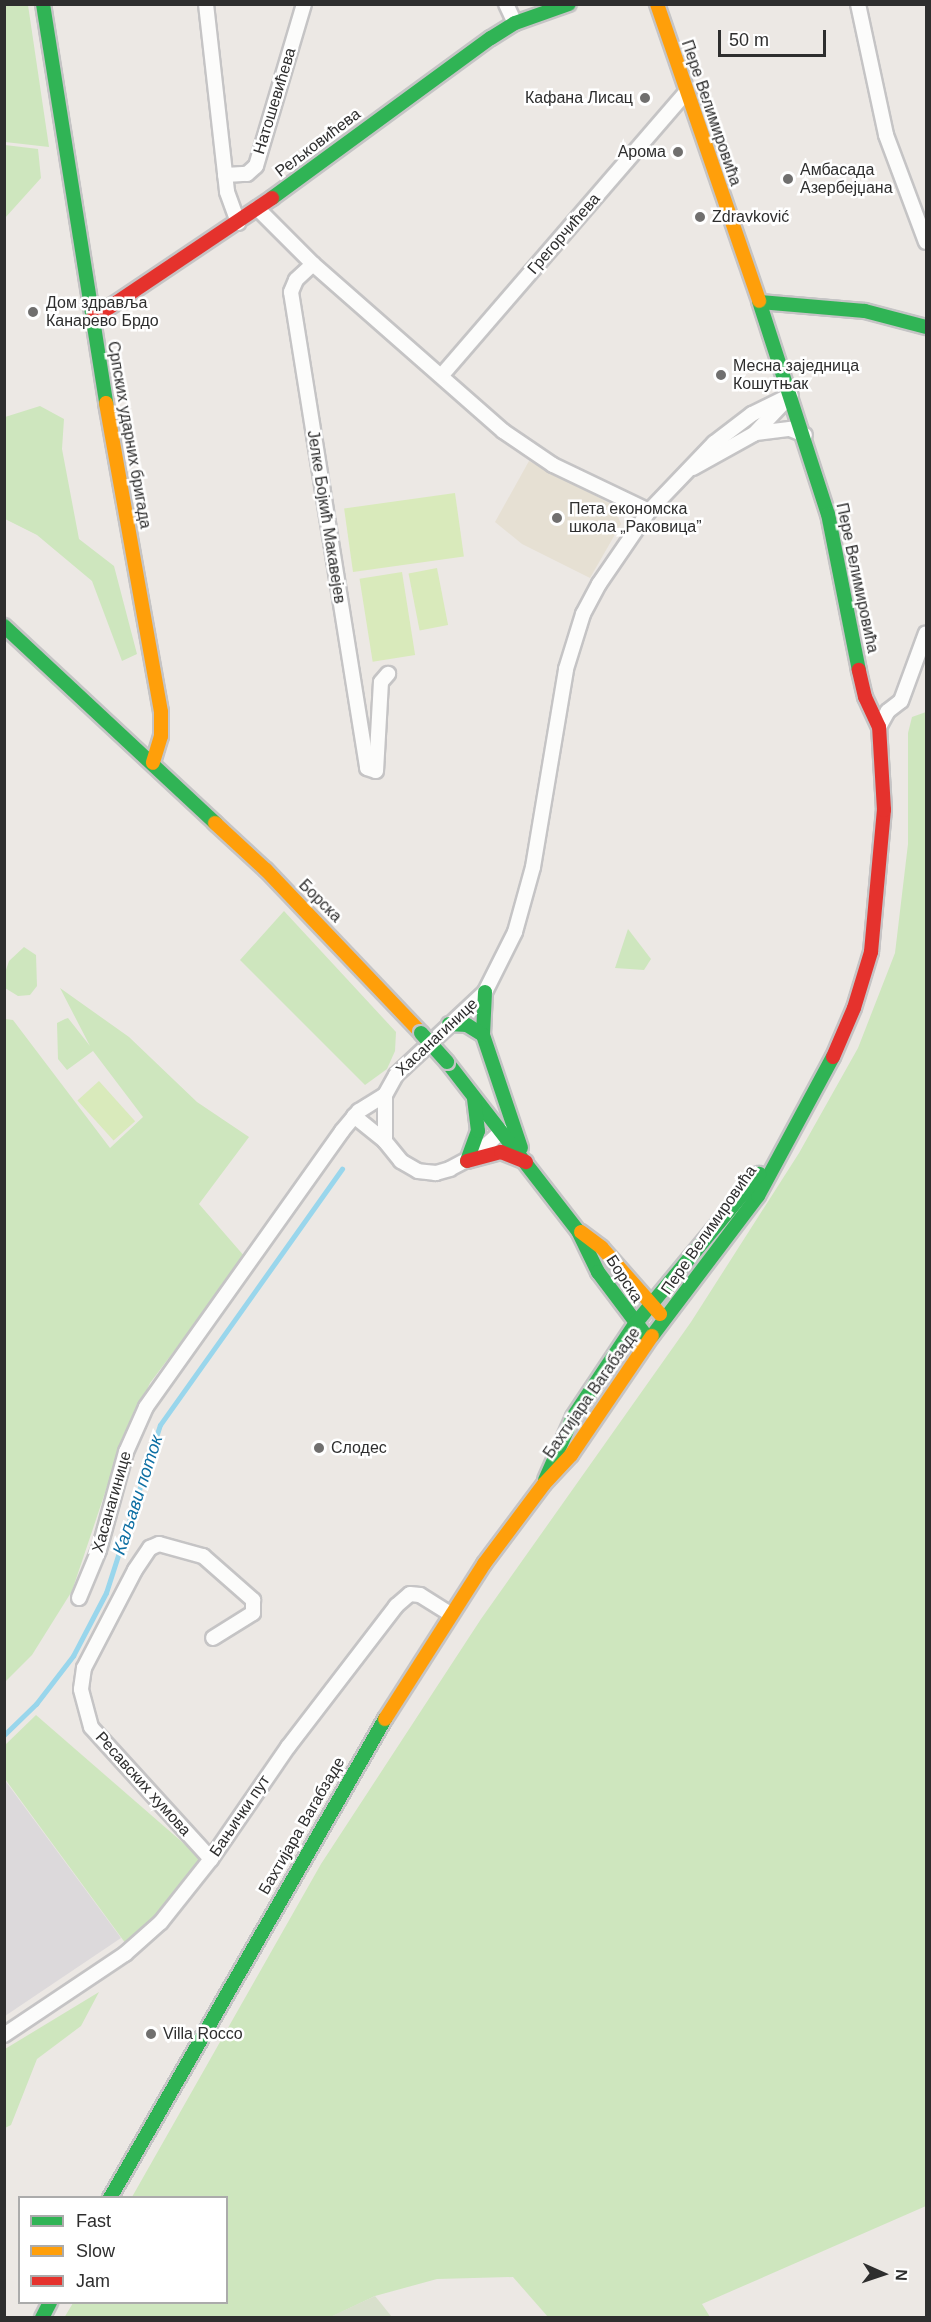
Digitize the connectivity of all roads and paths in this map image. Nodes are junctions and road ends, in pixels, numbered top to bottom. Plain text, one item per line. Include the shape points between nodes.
1 (44, 4) edge
2 (206, 4) edge
3 (304, 4) edge
4 (506, 4) edge
5 (569, 4) edge
6 (657, 4) edge
7 (858, 4) edge
8 (515, 23) junction
9 (686, 93) junction
10 (225, 175) junction
11 (257, 208) junction
12 (238, 223) junction
13 (927, 242) edge
14 (313, 264) junction
15 (760, 303) junction
16 (92, 319) junction
17 (927, 327) edge
18 (442, 375) junction
19 (791, 395) junction
20 (754, 434) junction
21 (805, 435) junction
22 (692, 469) junction
23 (649, 511) junction
24 (6, 630) edge
25 (927, 633) edge
26 (388, 674) dead end
27 (879, 727) junction
28 (153, 763) junction
29 (485, 992) junction
30 (449, 1024) junction
31 (483, 1035) junction
32 (472, 1093) junction
33 (385, 1095) junction
34 (354, 1116) junction
35 (502, 1131) junction
36 (385, 1141) junction
37 (777, 1159) junction
38 (467, 1161) junction
39 (526, 1162) junction
40 (578, 1230) junction
41 (651, 1305) junction
42 (665, 1319) junction
43 (634, 1324) junction
44 (651, 1338) junction
45 (544, 1484) junction
46 (79, 1598) dead end
47 (450, 1614) junction
48 (213, 1638) dead end
49 (211, 1859) junction
50 (4, 2035) edge
51 (111, 2196) edge
52 (50, 2304) edge
53 (42, 2318) edge

1 - 16 main road, Српских ударних бригада
2 - 10 street
3 - 10 street, Натошевићева via 255,166 247,174
4 - 8 street
5 - 8 main road, Рељковићева
6 - 9 main road, Пере Велимировића
7 - 13 street via 889,144
8 - 11 main road, Рељковићева
9 - 15 main road, Пере Велимировића
9 - 18 street, Грегорчићева
10 - 12 street
11 - 12 main road, Рељковићева
11 - 14 street
12 - 16 main road, Рељковићева
14 - 18 street
14 - 26 street, Јелке Бојкић Макавејев via 296,280 291,292 366,768 376,771 381,682
15 - 17 main road via 865,311
15 - 19 main road, Пере Велимировића
16 - 28 main road, Српских ударних бригада via 161,712 161,736
18 - 23 street via 503,431 535,454
19 - 20 street, Хасанагинице
19 - 21 main road, Пере Велимировића
19 - 22 street, Хасанагинице via 752,414 714,443
20 - 21 street, Хасанагинице via 790,429
20 - 22 street, Хасанагинице
21 - 27 main road, Пере Велимировића via 828,514 865,697
22 - 23 street, Хасанагинице
23 - 29 street, Хасанагинице via 612,561 580,624 566,669 533,867 515,932
24 - 28 main road, Борска
25 - 27 street via 901,701 888,711
27 - 37 main road, Пере Велимировића via 884,810 871,952 840,1043
28 - 32 main road, Борска, bridge via 317,921
29 - 30 street, Хасанагинице
29 - 31 main road
30 - 31 main road via 467,1025
30 - 33 street, Хасанагинице via 396,1075
31 - 39 main road
32 - 35 main road, Борска
32 - 38 main road via 479,1124
33 - 34 street, Хасанагинице
33 - 36 street
34 - 36 street
34 - 46 street, Хасанагинице via 146,1407 126,1452 99,1550
35 - 38 street
35 - 39 main road, Борска
36 - 38 street via 401,1161 427,1173 445,1172
37 - 41 main road, Пере Велимировића via 760,1173
37 - 42 main road, Пере Велимировића via 758,1196
38 - 39 main road via 501,1152
39 - 40 main road, Борска
40 - 41 main road, Борска via 602,1248
40 - 43 main road, Борска via 598,1272
41 - 42 main road, Борска
41 - 43 main road, Бахтијара Вагабзаде
42 - 44 main road, Бахтијара Вагабзаде
43 - 44 main road, Борска
43 - 45 main road, Бахтијара Вагабзаде via 573,1418 553,1455
44 - 45 main road, Бахтијара Вагабзаде via 571,1455
45 - 47 main road, Бахтијара Вагабзаде
47 - 49 street, Бањички пут via 420,1595 410,1594 396,1606 288,1747
47 - 51 main road, Бахтијара Вагабзаде via 328,1812
48 - 49 street, Ресавских хумова via 254,1613 253,1600 203,1556 180,1546 159,1544 150,1548 135,1570 84,1668 81,1689 91,1727
49 - 50 street, Бањички пут via 143,1939
52 - 53 main road

